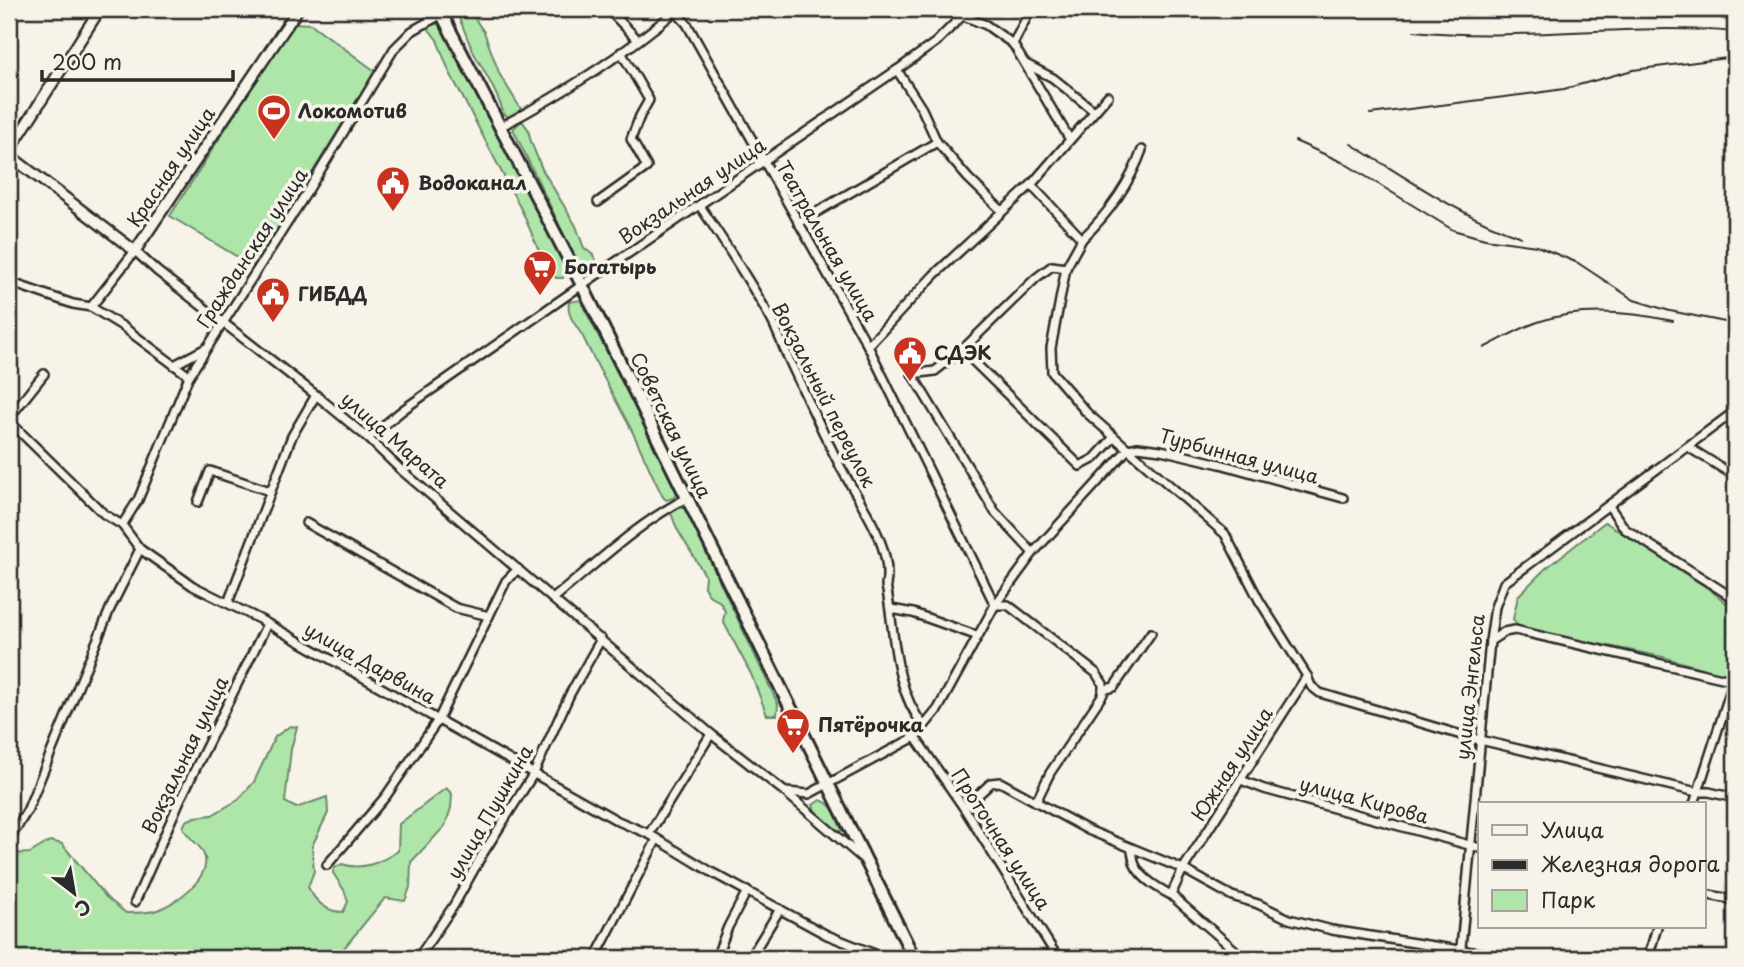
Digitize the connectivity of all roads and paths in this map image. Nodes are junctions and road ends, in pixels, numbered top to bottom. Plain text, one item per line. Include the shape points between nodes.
1 (100, 9) edge
2 (298, 9) edge
3 (608, 9) edge
4 (946, 9) edge
5 (1031, 9) edge
6 (677, 10) edge
7 (441, 11) edge
8 (963, 15) junction
9 (638, 40) junction
10 (1013, 44) junction
11 (621, 52) junction
12 (1025, 64) junction
13 (897, 70) junction
14 (1108, 96) dead end
15 (1094, 111) junction
16 (500, 127) junction
17 (1069, 138) junction
18 (937, 142) junction
19 (1142, 150) dead end
20 (9, 153) edge
21 (764, 162) junction
22 (1031, 185) junction
23 (598, 202) dead end
24 (700, 206) junction
25 (1003, 211) junction
26 (798, 223) junction
27 (1082, 239) junction
28 (135, 251) junction
29 (1066, 268) junction
30 (9, 282) edge
31 (582, 285) junction
32 (91, 307) junction
33 (224, 322) junction
34 (868, 346) junction
35 (207, 348) junction
36 (962, 350) junction
37 (174, 365) junction
38 (44, 374) dead end
39 (189, 376) junction
40 (316, 395) junction
41 (1735, 411) edge
42 (9, 420) edge
43 (1114, 437) junction
44 (368, 438) junction
45 (1688, 447) junction
46 (1128, 449) junction
47 (1735, 476) edge
48 (270, 491) junction
49 (687, 498) junction
50 (1343, 498) dead end
51 (198, 502) dead end
52 (1609, 506) junction
53 (306, 523) dead end
54 (122, 525) junction
55 (140, 549) junction
56 (1033, 552) junction
57 (518, 569) junction
58 (554, 598) junction
59 (1735, 599) edge
60 (228, 603) junction
61 (995, 605) junction
62 (891, 609) junction
63 (489, 616) junction
64 (267, 624) junction
65 (1151, 633) dead end
66 (978, 636) junction
67 (601, 639) junction
68 (1490, 640) junction
69 (1735, 666) edge
70 (1307, 676) junction
71 (1734, 681) edge
72 (1103, 690) junction
73 (438, 720) junction
74 (924, 726) junction
75 (711, 734) junction
76 (915, 737) junction
77 (1480, 739) junction
78 (748, 763) joint
79 (534, 773) junction
80 (1241, 780) junction
81 (830, 785) junction
82 (785, 792) junction
83 (1698, 792) junction
84 (1735, 798) edge
85 (1036, 802) junction
86 (1695, 802) edge
87 (964, 808) junction
88 (14, 832) dead end
89 (649, 834) junction
90 (657, 839) junction
91 (1470, 846) junction
92 (1131, 848) junction
93 (1478, 848) edge
94 (865, 861) junction
95 (327, 865) dead end
96 (1183, 869) junction
97 (747, 891) junction
98 (1706, 894) edge
99 (1171, 895) junction
100 (1735, 900) edge
101 (135, 902) dead end
102 (780, 909) junction
103 (1657, 928) edge
104 (1460, 954) edge
105 (418, 958) edge
106 (595, 958) edge
107 (716, 958) edge
108 (750, 958) edge
109 (885, 958) edge
110 (914, 958) edge
111 (1058, 958) edge
112 (1244, 958) edge
113 (1510, 958) edge
114 (1648, 958) edge

1 - 20 street
2 - 28 street, Красная улица
3 - 9 street
4 - 8 street
5 - 10 street
6 - 9 street
6 - 21 street, Театральная улица
7 - 16 main road, Советская улица
7 - 33 street, Гражданская улица via 394,49
8 - 10 street
8 - 13 street, Вокзальная улица
9 - 11 street
10 - 12 street
11 - 16 street via 558,96
11 - 23 street via 649,100 631,139 647,167
12 - 15 street via 1053,78
12 - 17 street
13 - 18 street
13 - 21 street, Вокзальная улица
14 - 15 street
15 - 17 street
16 - 31 main road, Советская улица
17 - 22 street
18 - 25 street
18 - 26 street
19 - 27 street via 1112,205
20 - 28 street, улица Марата
21 - 24 street, Вокзальная улица
21 - 26 street, Театральная улица
22 - 25 street
22 - 27 street
24 - 31 street, Вокзальная улица
24 - 62 street, Вокзальный переулок via 771,320 876,533 889,573 886,585
25 - 34 street via 934,275
26 - 34 street, Театральная улица
27 - 29 street
28 - 32 street, Красная улица
28 - 33 street, улица Марата
29 - 36 street via 1052,266 1044,272
29 - 43 street via 1052,372
30 - 32 street
31 - 44 street, Вокзальная улица
31 - 49 main road, Советская улица
32 - 37 street
33 - 35 street, Гражданская улица
33 - 40 street, улица Марата
34 - 61 street, Театральная улица
35 - 37 street
35 - 39 street, Гражданская улица
36 - 43 street via 1080,466 1095,458
36 - 56 street via 935,371 912,374 995,512
37 - 39 street
38 - 42 street
39 - 54 street, Гражданская улица via 138,500
40 - 44 street, улица Марата
40 - 48 street via 292,436
41 - 45 street, улица Энгельса
42 - 54 street, улица Дарвина
43 - 46 street
44 - 57 street, улица Марата
45 - 47 street
45 - 52 street, улица Энгельса
46 - 50 street, Турбинная улица via 1161,450
46 - 56 street
46 - 70 street via 1224,534
48 - 51 street via 210,471
48 - 60 street
49 - 58 street via 638,528
49 - 81 main road, Советская улица
52 - 59 street via 1625,529
52 - 68 street, улица Энгельса via 1504,583
53 - 63 street via 456,608
54 - 55 street, улица Дарвина
55 - 60 street, улица Дарвина via 194,587
55 - 88 street
56 - 61 street
57 - 58 street, улица Марата
57 - 63 street via 506,581
58 - 67 street, улица Марата
60 - 64 street, улица Дарвина
61 - 66 street
61 - 72 street via 1008,605 1096,673
62 - 66 street
62 - 74 street, Вокзальный переулок via 901,675 916,717
63 - 73 street
64 - 73 street, улица Дарвина
64 - 101 street, Вокзальная улица
65 - 72 street via 1114,687
66 - 74 street
67 - 75 street, улица Марата
67 - 79 street, улица Пушкина
68 - 71 street via 1515,630
68 - 77 street, улица Энгельса
69 - 71 street
70 - 77 street via 1320,693
70 - 80 street, Южная улица
71 - 83 street
72 - 85 street
73 - 79 street, улица Дарвина
73 - 95 street via 386,796
74 - 76 street
75 - 78 street, улица Марата
75 - 89 street
76 - 81 street
76 - 87 street, Проточная улица
77 - 83 street
77 - 91 street, улица Энгельса
78 - 82 street, Советская улица
79 - 89 street, улица Дарвина
79 - 105 street, улица Пушкина
80 - 91 street, улица Кирова
80 - 96 street, Южная улица
81 - 82 street via 809,794
81 - 94 main road, Советская улица
82 - 94 street, Советская улица
83 - 84 street
83 - 86 street
85 - 87 street via 1000,782 990,783
85 - 92 street
87 - 111 street, Проточная улица
89 - 90 street, улица Дарвина
90 - 97 street, улица Дарвина
90 - 106 street
91 - 93 street, улица Кирова
91 - 104 street, улица Энгельса
92 - 96 street
92 - 99 street via 1135,865 1144,876
94 - 110 main road, Советская улица
96 - 99 street, Южная улица
96 - 104 street via 1232,896 1289,919
97 - 102 street, улица Дарвина
97 - 107 street
98 - 100 street
99 - 112 street
102 - 108 street
102 - 109 street, улица Дарвина via 827,935
103 - 114 street
104 - 113 street

